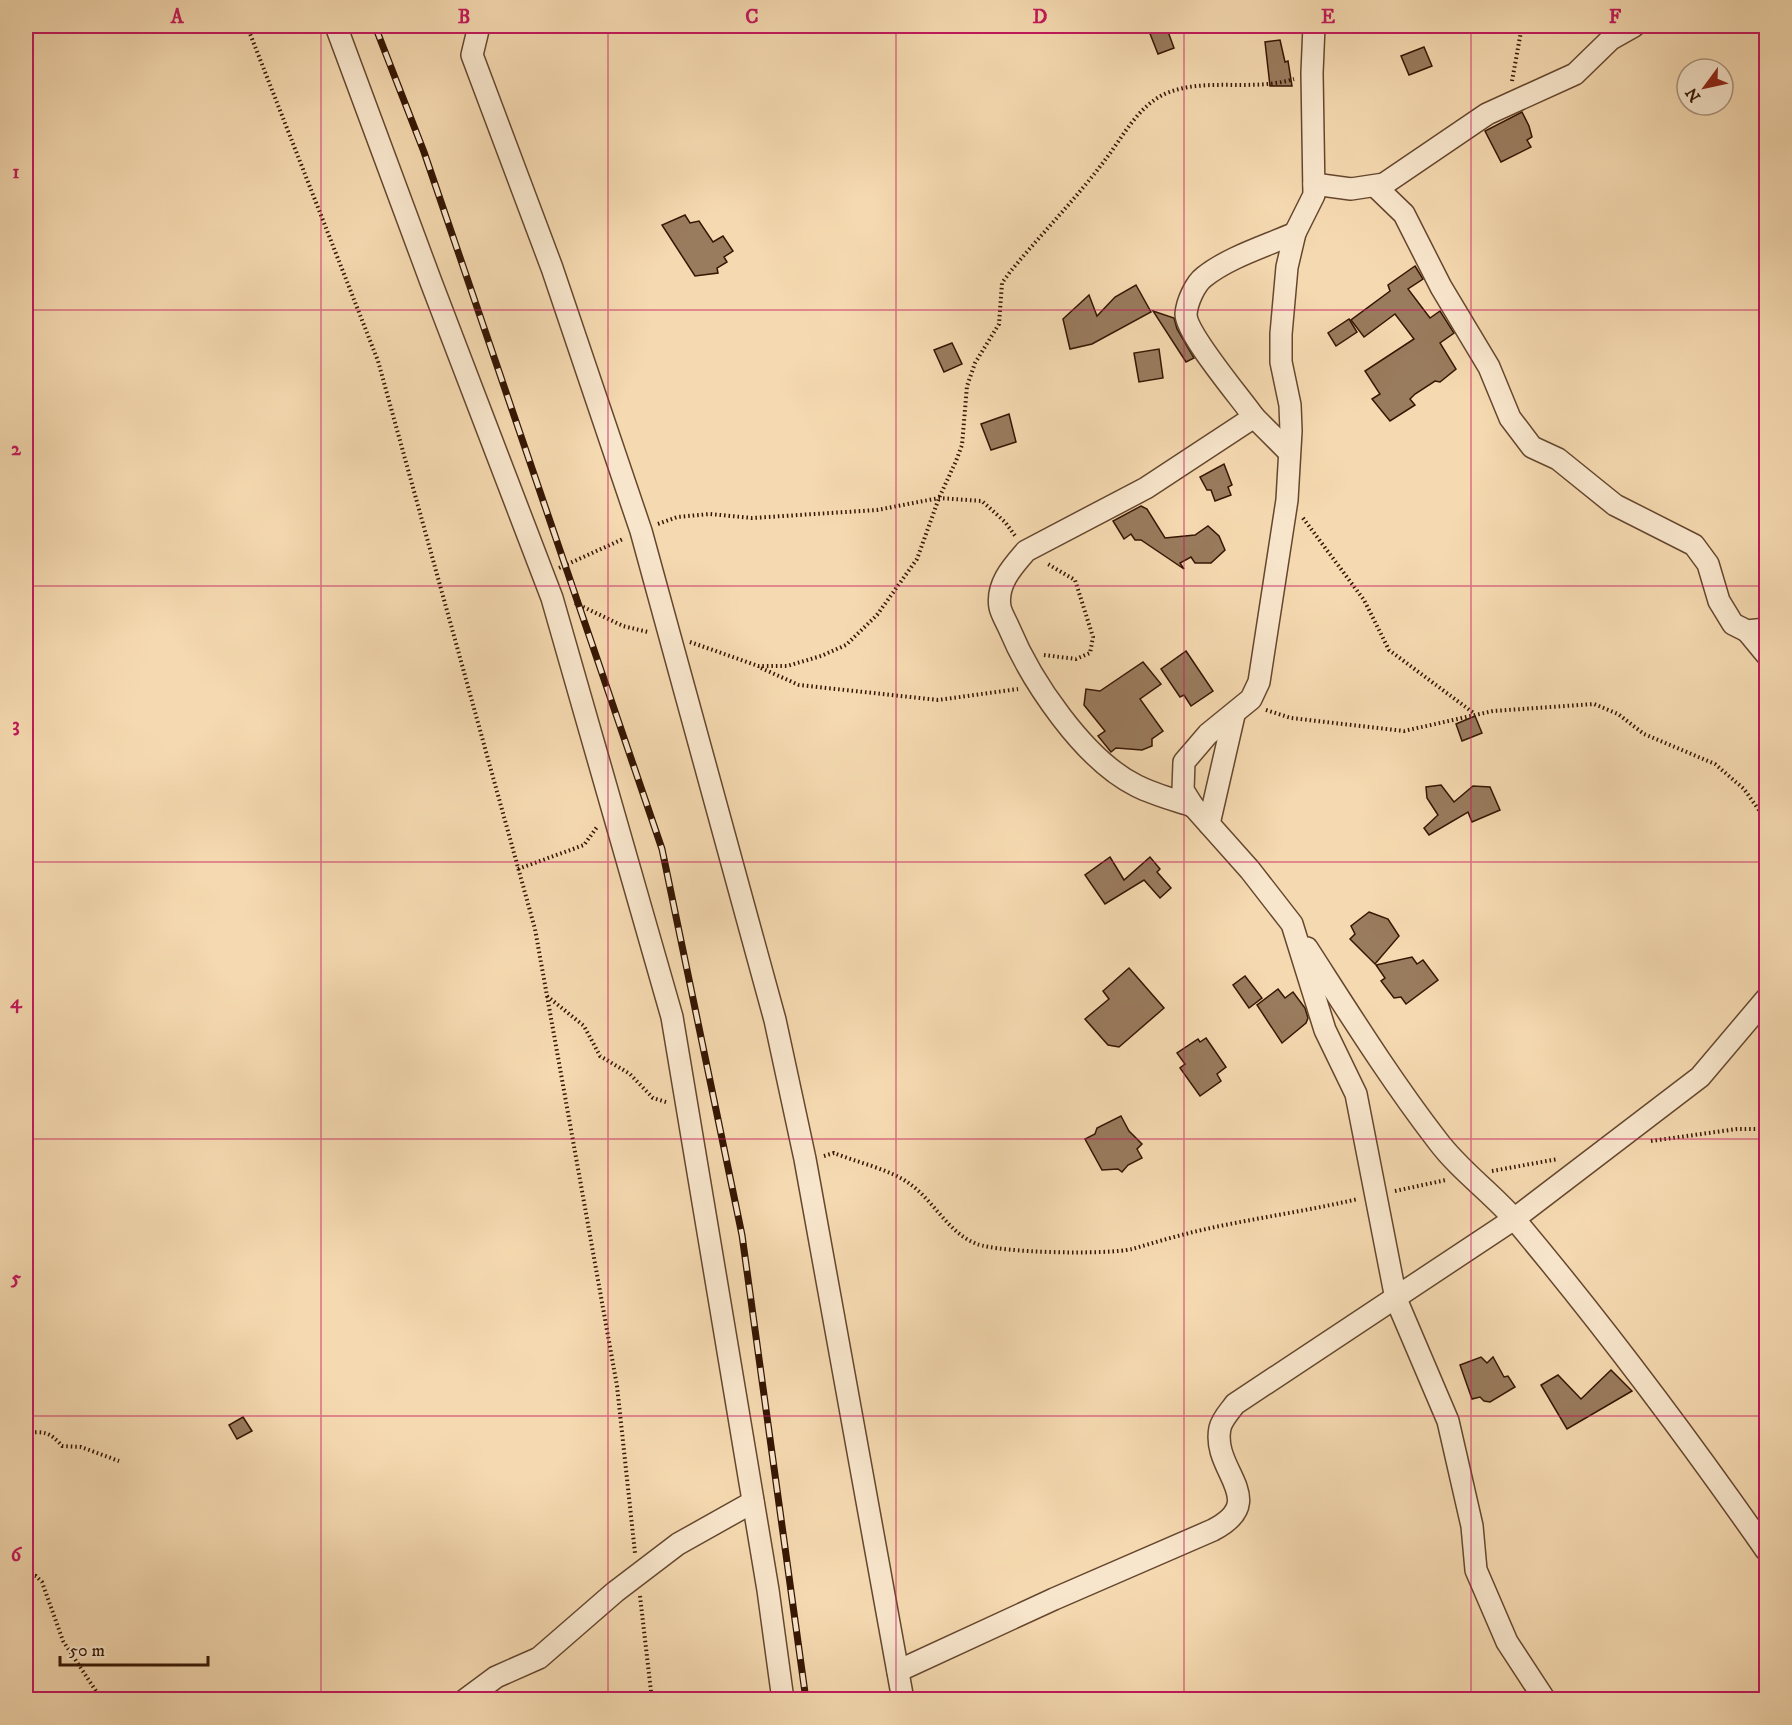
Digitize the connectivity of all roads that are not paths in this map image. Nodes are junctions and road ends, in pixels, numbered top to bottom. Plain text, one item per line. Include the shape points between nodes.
1 (336, 26) edge
2 (478, 26) edge
3 (1314, 26) edge
4 (1634, 26) edge
5 (1314, 184) junction
6 (1375, 186) junction
7 (1295, 233) junction
8 (1254, 417) junction
9 (1289, 452) junction
10 (1757, 630) edge
11 (1767, 654) edge
12 (1234, 715) junction
13 (1193, 806) junction
14 (1209, 824) junction
15 (1292, 924) junction
16 (1767, 999) edge
17 (1514, 1219) junction
18 (1396, 1299) junction
19 (753, 1502) junction
20 (1767, 1550) edge
21 (898, 1671) junction
22 (465, 1700) edge
23 (783, 1700) edge
24 (903, 1700) edge
25 (1545, 1700) edge

1 - 19 street via 552,598 610,797 672,1017
2 - 21 street via 472,55 552,268 641,531 775,1020 805,1159
3 - 5 street
4 - 6 street via 1611,39 1575,74 1487,114 1384,184
5 - 6 street via 1350,189
5 - 7 street via 1314,195
6 - 10 street via 1404,214 1488,367 1510,418 1532,447 1558,459 1615,505 1694,545 1708,564 1719,601 1733,624
7 - 8 street via 1202,278 1190,298 1186,315 1192,332
7 - 9 street via 1287,267 1281,334 1281,362 1290,405
8 - 9 street
8 - 13 street via 1146,488 1026,550 1001,586 1000,607 1019,653 1067,726 1097,757 1136,786
9 - 12 street via 1279,563 1259,682 1251,699
10 - 11 street
12 - 13 street via 1208,734 1184,762 1183,790
12 - 14 street
13 - 14 street
14 - 15 street
15 - 17 street via 1438,1142 1467,1176
15 - 18 street via 1325,1030 1356,1094
16 - 17 street via 1700,1077
17 - 18 street
17 - 20 street via 1663,1406
18 - 21 street via 1235,1404 1221,1425 1218,1440 1240,1504 1222,1526
18 - 25 street via 1448,1421 1472,1526 1476,1570 1508,1642
19 - 22 street via 678,1545 539,1658 496,1677
19 - 23 street
21 - 24 street

